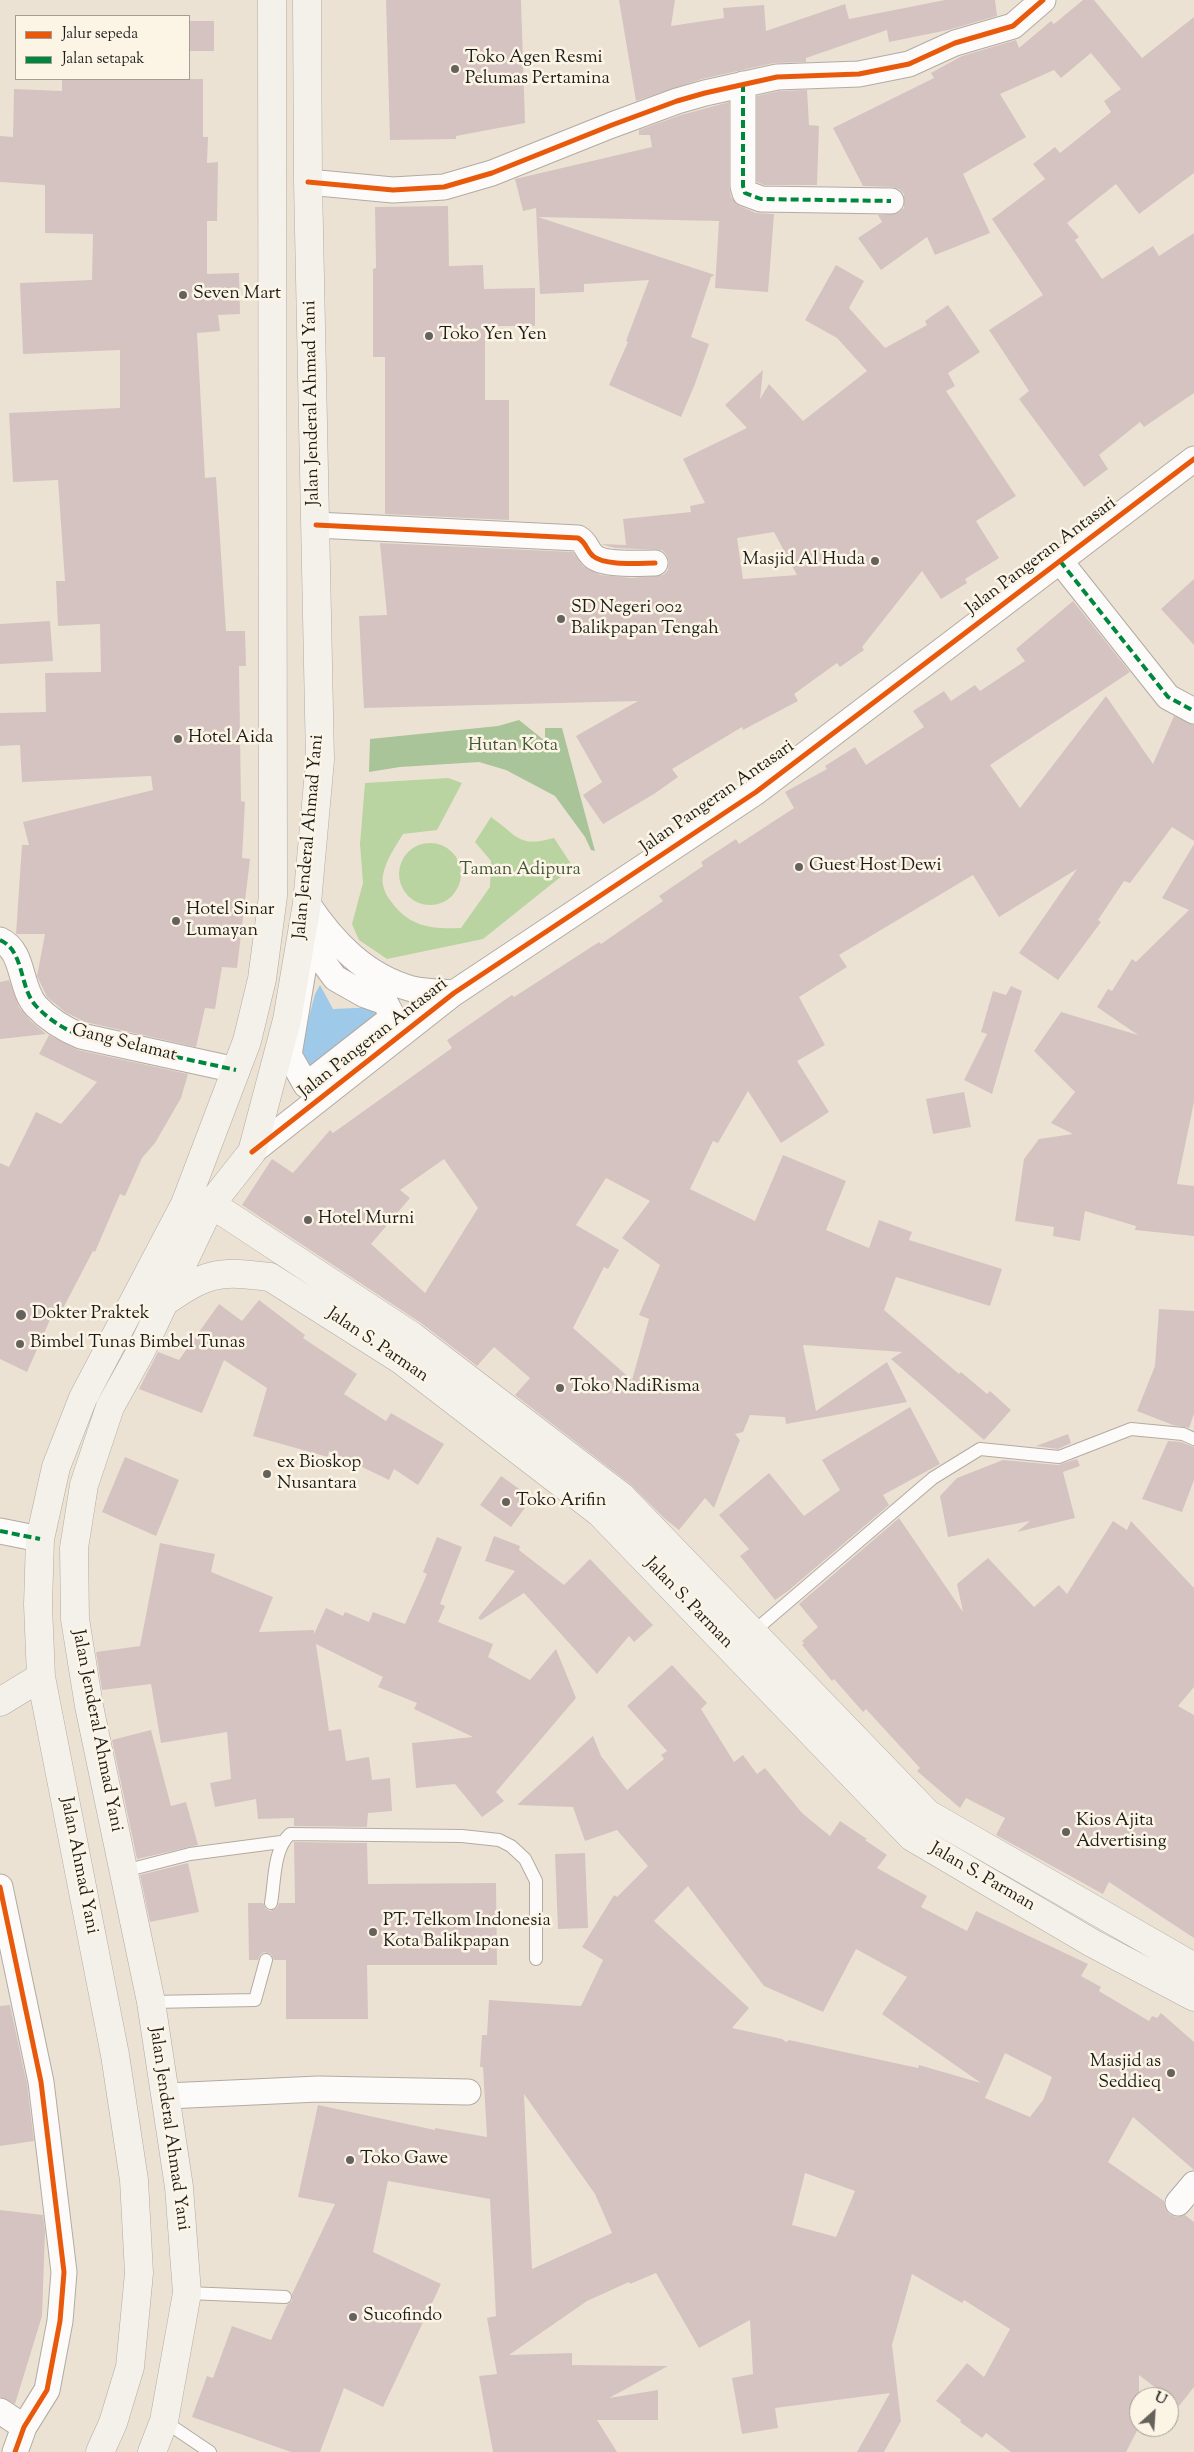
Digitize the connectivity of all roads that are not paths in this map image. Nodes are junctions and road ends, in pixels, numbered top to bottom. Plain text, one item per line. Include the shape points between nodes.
1 (272, 0) edge
2 (307, 0) edge
3 (1043, 0) edge
4 (744, 84) junction
5 (308, 182) junction
6 (891, 201) dead end
7 (1194, 459) edge
8 (316, 526) junction
9 (1060, 560) junction
10 (655, 564) dead end
11 (1194, 710) edge
12 (308, 902) junction
13 (0, 940) edge
14 (454, 993) junction
15 (385, 1002) joint
16 (236, 1070) junction
17 (252, 1152) junction
18 (212, 1204) junction
19 (163, 1303) junction
20 (1194, 1439) edge
21 (0, 1531) edge
22 (40, 1539) junction
23 (753, 1632) junction
24 (41, 1677) junction
25 (0, 1702) edge
26 (281, 1842) junction
27 (124, 1870) junction
28 (1, 1893) edge
29 (271, 1903) dead end
30 (536, 1959) dead end
31 (266, 1960) dead end
32 (1194, 1968) edge
33 (1194, 1997) edge
34 (151, 2002) junction
35 (468, 2092) dead end
36 (167, 2096) junction
37 (187, 2293) junction
38 (286, 2297) dead end
39 (0, 2410) edge
40 (164, 2421) junction
41 (24, 2427) junction
42 (15, 2452) edge
43 (100, 2452) edge
44 (152, 2452) edge
45 (210, 2452) edge

1 - 16 main road, Jalan Jenderal Ahmad Yani via 273,896 262,979 247,1041
2 - 5 main road, Jalan Jenderal Ahmad Yani
3 - 4 street via 1013,26 955,43 909,64 859,74 777,77
4 - 5 street via 677,101 492,174 444,187 393,190
4 - 6 street via 745,193 761,199
5 - 8 main road, Jalan Jenderal Ahmad Yani
7 - 9 street, Jalan Pangeran Antasari
8 - 10 street via 578,538 597,559
8 - 12 main road, Jalan Jenderal Ahmad Yani via 320,760
9 - 11 street via 1168,697
9 - 14 street, Jalan Pangeran Antasari via 756,792
12 - 14 street via 322,925 364,968 413,989
12 - 17 main road, Jalan Jenderal Ahmad Yani via 287,1020
13 - 16 street, Gang Selamat via 12,949 35,1005 62,1028 81,1036
14 - 17 street, Jalan Pangeran Antasari
15 - 15 street via 393,1017 306,1085 289,1055 308,941 335,978
16 - 22 main road, Jalan Jenderal Ahmad Yani via 185,1204 83,1398 56,1467
17 - 18 main road, Jalan Jenderal Ahmad Yani
18 - 19 main road, Jalan Jenderal Ahmad Yani
18 - 23 main road, Jalan S. Parman via 412,1336 621,1496
19 - 27 main road, Jalan Jenderal Ahmad Yani via 110,1407 84,1485 74,1548 76,1629 88,1706
19 - 33 main road, Jalan S. Parman via 192,1283 217,1274 270,1277 401,1360 600,1513 912,1837 1092,1943
20 - 23 lane via 1183,1434 1131,1429 1059,1456 980,1449 933,1478
21 - 22 street
22 - 24 main road, Jalan Jenderal Ahmad Yani
23 - 32 main road, Jalan S. Parman via 928,1814
24 - 25 main road
24 - 43 main road, Jalan Ahmad Yani via 116,2055 134,2180 139,2272 130,2367
26 - 27 lane via 190,1854
26 - 29 lane
26 - 30 lane via 290,1834 462,1836 500,1840 525,1859 536,1882
27 - 34 main road, Jalan Jenderal Ahmad Yani
28 - 41 street via 41,2082 64,2272 60,2322 47,2390
31 - 34 lane via 255,2000
34 - 36 main road, Jalan Jenderal Ahmad Yani
35 - 36 street via 318,2089
36 - 37 main road, Jalan Jenderal Ahmad Yani via 179,2187
37 - 38 lane
37 - 40 main road, Jalan Jenderal Ahmad Yani
39 - 41 street
40 - 44 main road, Jalan Jenderal Ahmad Yani
40 - 45 lane
41 - 42 street

